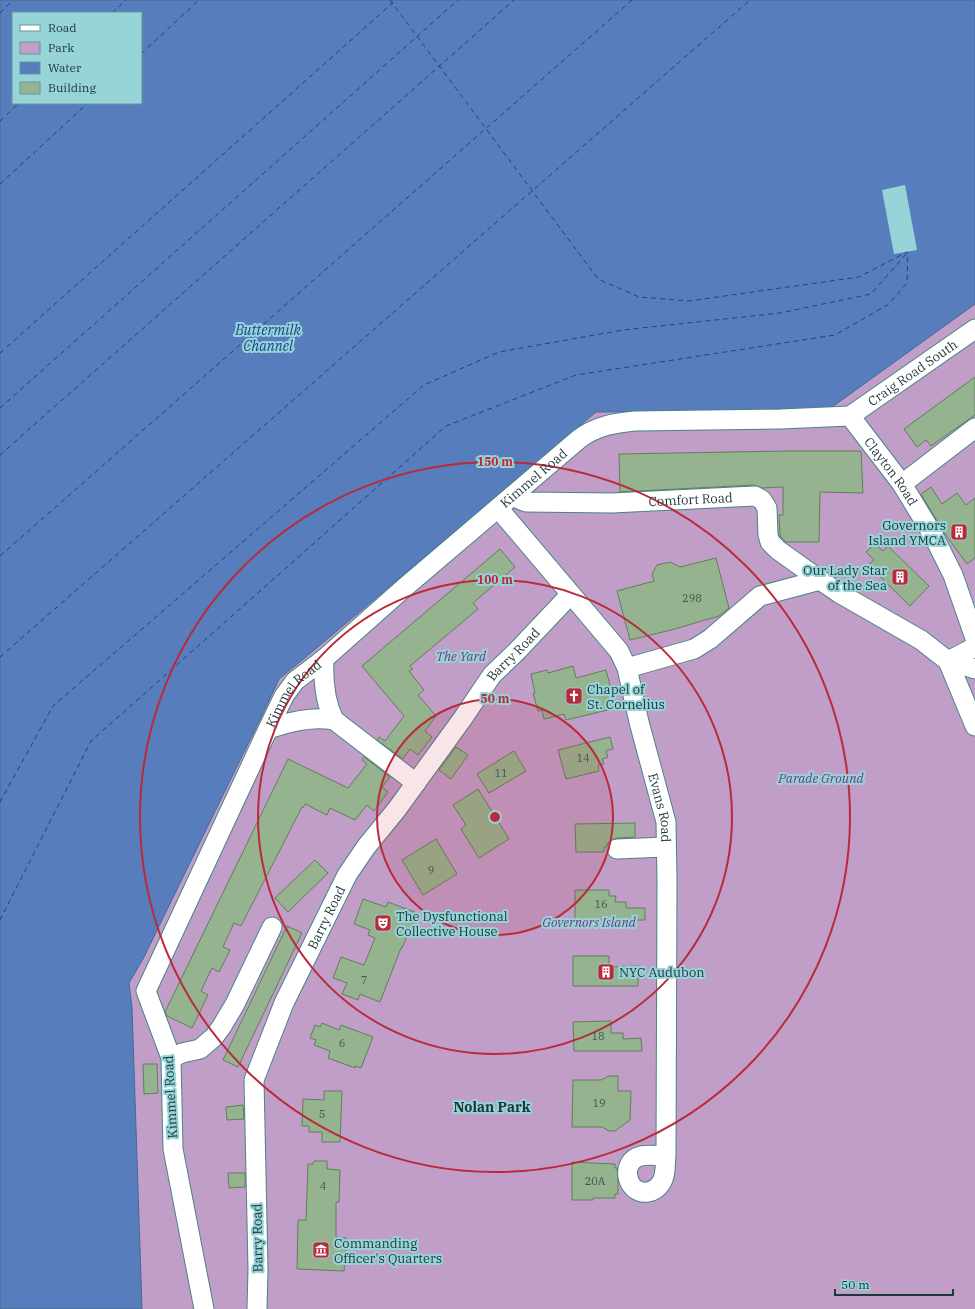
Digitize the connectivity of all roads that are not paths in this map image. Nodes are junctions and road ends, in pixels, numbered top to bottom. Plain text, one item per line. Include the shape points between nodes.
1 (975, 330) edge
2 (850, 416) junction
3 (975, 428) edge
4 (902, 484) junction
5 (512, 496) junction
6 (498, 508) junction
7 (820, 580) junction
8 (570, 595) junction
9 (975, 638) edge
10 (975, 647) edge
11 (324, 659) junction
12 (948, 661) junction
13 (627, 668) junction
14 (975, 669) edge
15 (334, 720) junction
16 (975, 726) edge
17 (268, 729) junction
18 (416, 783) junction
19 (666, 847) junction
20 (617, 849) dead end
21 (272, 927) dead end
22 (171, 1058) junction
23 (666, 1156) dead end
24 (204, 1309) edge
25 (258, 1309) edge

1 - 2 street, Craig Road South
2 - 4 street, Clayton Road
2 - 5 street, Kimmel Road via 614,423 587,433
3 - 4 street
4 - 9 street, Clayton Road via 933,535 953,575
5 - 6 street, Kimmel Road
5 - 7 street, Comfort Road via 526,502 612,503 756,496 767,508 770,542
6 - 8 street, Evans Road
6 - 11 street, Kimmel Road
7 - 12 street, Comfort Road via 921,640
7 - 13 street via 760,596 710,640 694,649
8 - 13 street, Evans Road via 619,651
8 - 18 street, Barry Road via 492,675
10 - 12 street
11 - 15 street via 325,693
11 - 17 street, Kimmel Road via 288,689
12 - 14 street
12 - 16 street, Comfort Road
13 - 19 street, Evans Road via 666,822
15 - 17 street via 300,720
15 - 18 street
17 - 22 street, Kimmel Road via 146,991
18 - 25 street, Barry Road via 347,875 284,1003 254,1080
19 - 20 street
19 - 23 street, Evans Road
21 - 22 street via 235,1004 214,1037 200,1049
22 - 24 street, Kimmel Road via 172,1149

